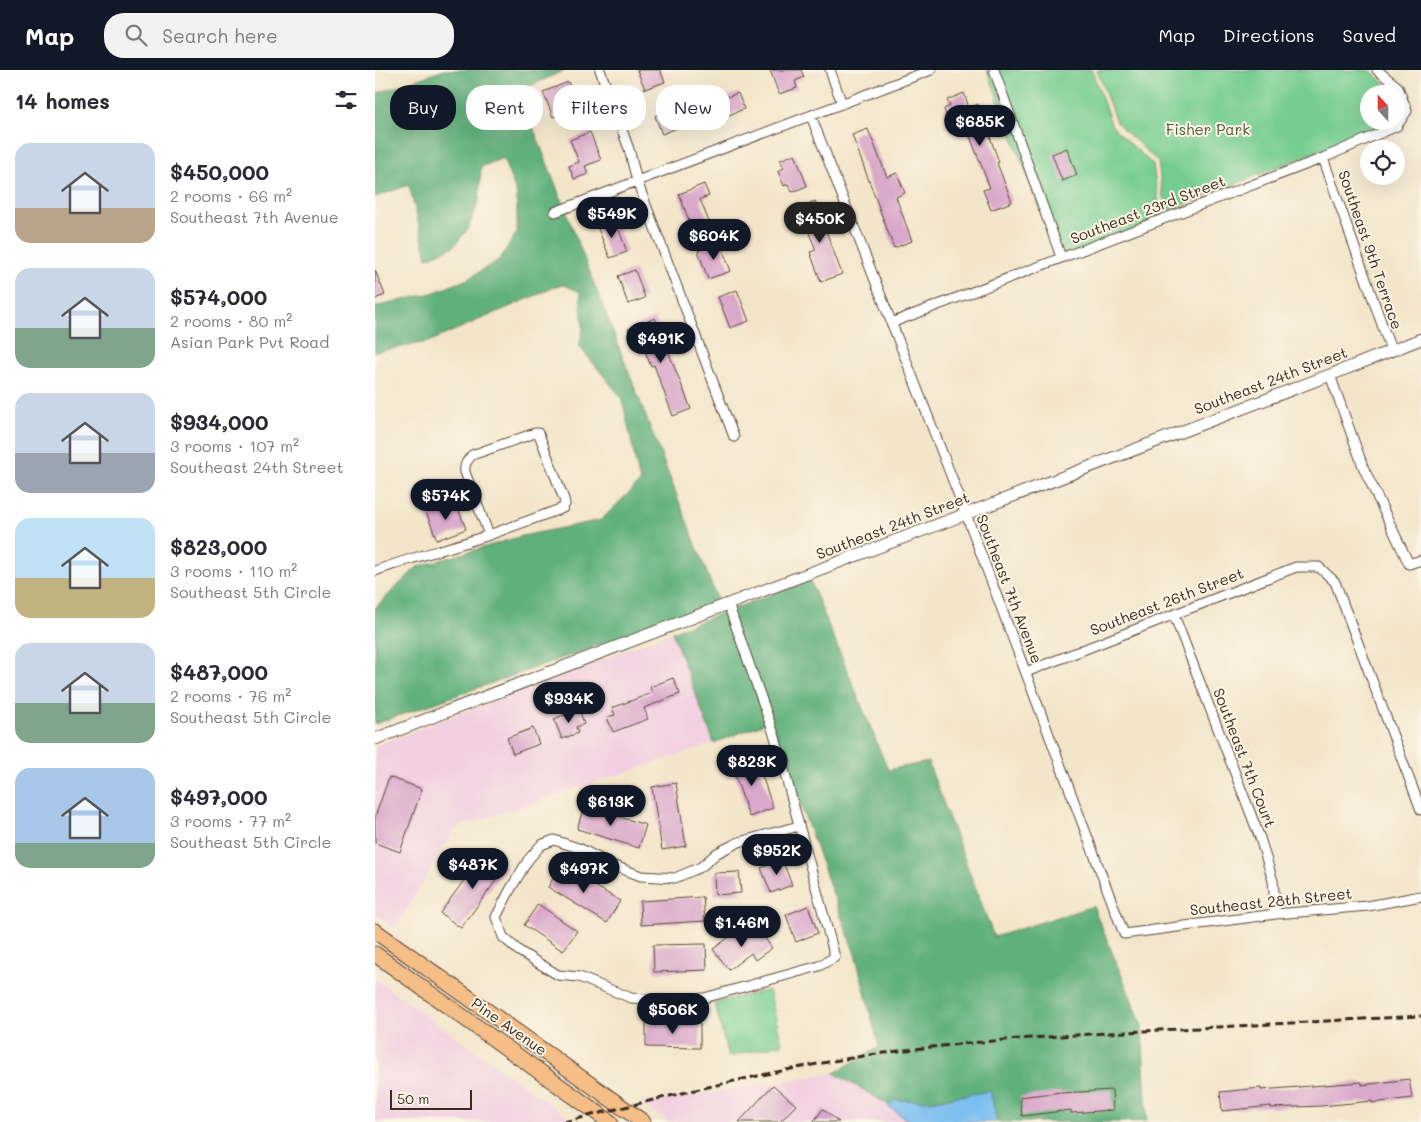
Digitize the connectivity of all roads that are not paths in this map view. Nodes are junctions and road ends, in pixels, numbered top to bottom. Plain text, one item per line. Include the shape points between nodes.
1 (601, 70) edge
2 (830, 70) edge
3 (931, 70) edge
4 (994, 70) edge
5 (1377, 70) edge
6 (842, 104) junction
7 (811, 116) junction
8 (1323, 158) junction
9 (637, 181) junction
10 (555, 212) dead end
11 (1061, 258) junction
12 (891, 323) junction
13 (1421, 339) edge
14 (1391, 350) junction
15 (1330, 375) junction
16 (734, 437) dead end
17 (966, 514) junction
18 (489, 535) junction
19 (1421, 560) edge
20 (375, 571) edge
21 (728, 604) junction
22 (1174, 615) junction
23 (1026, 672) junction
24 (375, 739) edge
25 (1421, 810) edge
26 (799, 826) junction
27 (1421, 896) edge
28 (1275, 914) junction
29 (375, 931) edge
30 (1124, 934) joint
31 (375, 954) edge
32 (610, 1122) edge
33 (643, 1122) edge

1 - 9 street
2 - 6 street
3 - 6 street
4 - 11 street
5 - 8 street, Southeast 23rd Street via 1398,87 1407,111 1397,126
6 - 7 street
7 - 9 street
7 - 12 street, Southeast 7th Avenue
8 - 11 street, Southeast 23rd Street
8 - 14 street, Southeast 9th Terrace
9 - 10 street
9 - 16 street
11 - 12 street, Southeast 23rd Street
12 - 17 street, Southeast 7th Avenue
13 - 14 street, Southeast 24th Street
14 - 15 street, Southeast 24th Street
15 - 17 street, Southeast 24th Street
15 - 19 street via 1363,468 1409,564
17 - 21 street, Southeast 24th Street
17 - 23 street, Southeast 7th Avenue
18 - 18 street via 465,472 466,462 472,455 537,433 565,504 563,508
18 - 20 street
21 - 24 street, Southeast 24th Street
21 - 26 street via 775,737
22 - 23 street, Southeast 26th Street
22 - 25 street, Southeast 26th Street via 1296,567 1319,567 1335,582
22 - 28 street, Southeast 7th Court via 1260,838 1273,880
23 - 30 street, Southeast 7th Avenue
26 - 26 street via 835,957 819,966 704,998 671,1001 631,998 579,977 558,975 503,938 495,917 528,860 541,845 554,840 641,876 675,878 701,868 717,853 739,842
27 - 28 street, Southeast 28th Street via 1367,906
28 - 30 street, Southeast 28th Street
29 - 33 highway, Pine Avenue
31 - 32 highway, Pine Avenue

